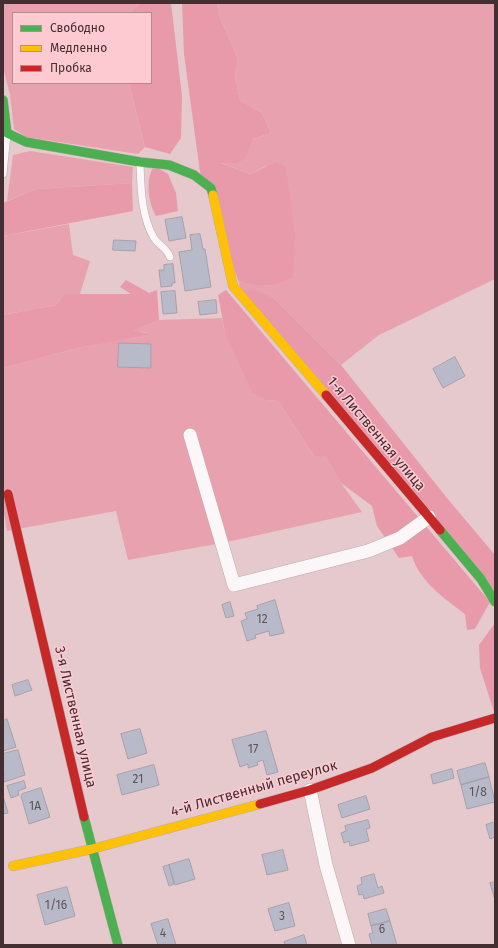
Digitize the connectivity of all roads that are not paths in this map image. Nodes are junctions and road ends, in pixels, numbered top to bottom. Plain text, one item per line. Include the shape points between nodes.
1 (3, 100) edge
2 (7, 133) junction
3 (140, 162) junction
4 (3, 174) edge
5 (170, 257) dead end
6 (190, 435) dead end
7 (8, 494) dead end
8 (429, 518) junction
9 (495, 602) edge
10 (495, 718) edge
11 (310, 790) junction
12 (92, 849) junction
13 (13, 866) dead end
14 (118, 945) edge
15 (349, 945) edge

1 - 2 street
2 - 3 street via 26,142
2 - 4 lane
3 - 5 lane via 141,199 146,217 155,239 167,249
3 - 8 street, 1-я Лиственная улица via 169,165 194,175 211,188 233,286
6 - 8 street via 234,585 368,551 400,538
7 - 12 street, 3-я Лиственная улица
8 - 9 street, 1-я Лиственная улица via 481,579
10 - 11 street, 4-й Лиственный переулок via 432,737 372,768
11 - 12 street, 4-й Лиственный переулок
11 - 15 street via 326,865
12 - 13 street, 4-й Лиственный переулок
12 - 14 street, 3-я Лиственная улица

